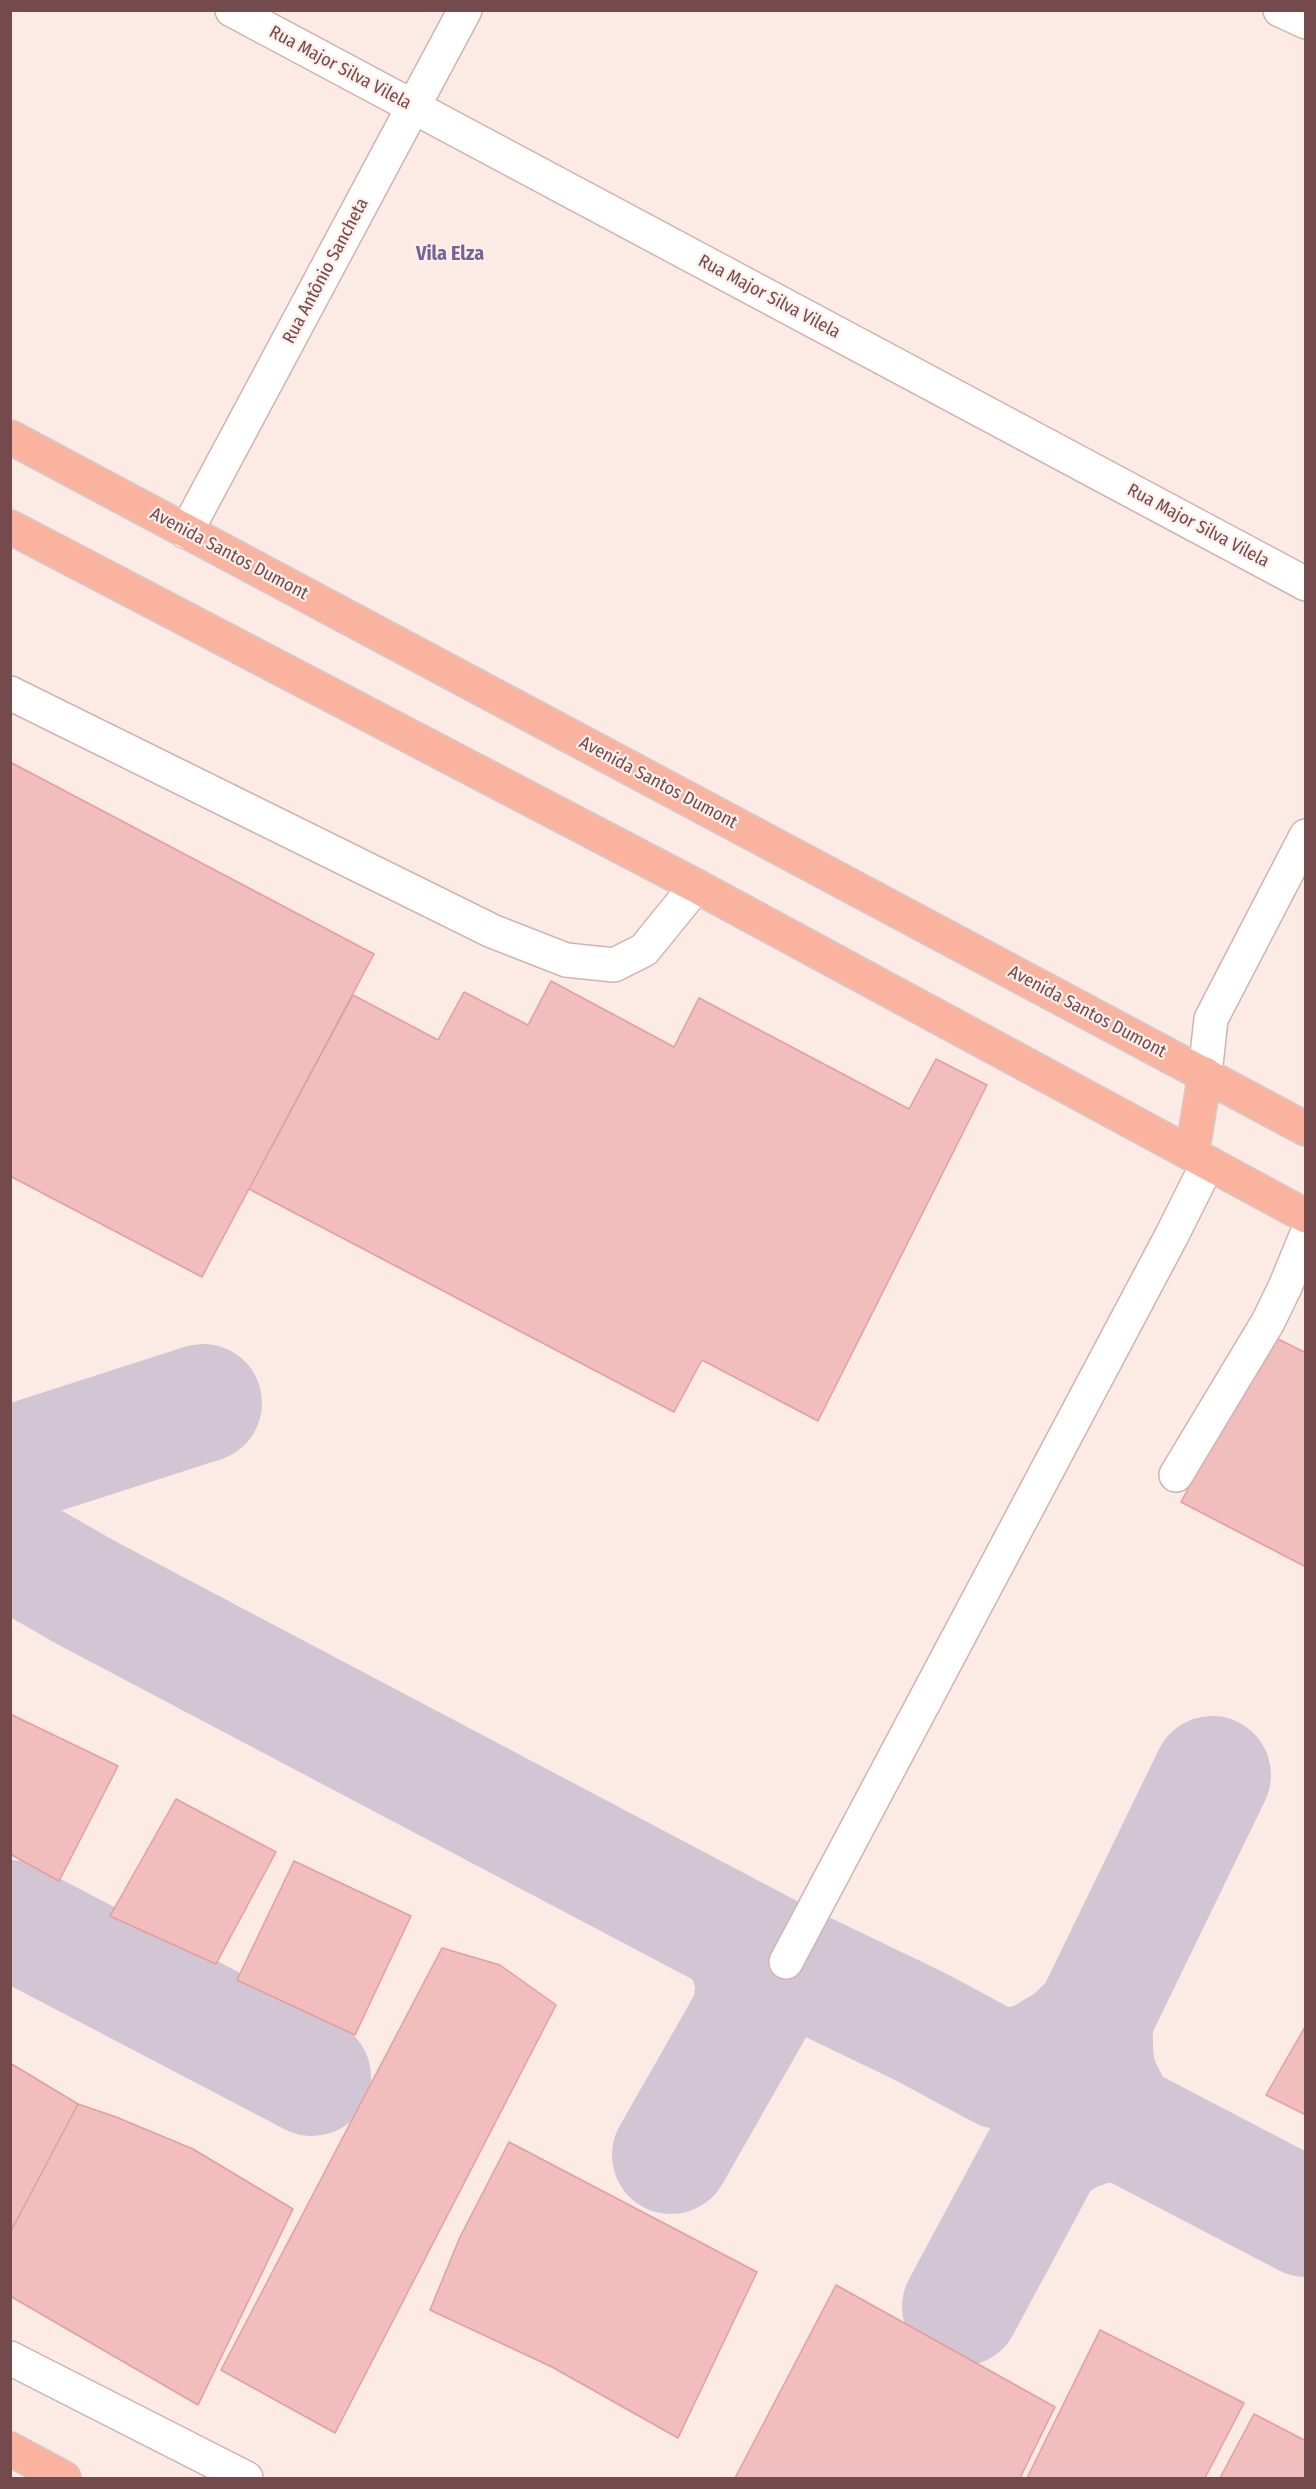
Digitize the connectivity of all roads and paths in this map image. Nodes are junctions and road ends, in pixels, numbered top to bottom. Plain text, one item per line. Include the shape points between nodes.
1 (232, 10) edge
2 (465, 10) edge
3 (1280, 10) edge
4 (1305, 22) edge
5 (414, 108) junction
6 (10, 436) edge
7 (10, 527) edge
8 (186, 532) junction
9 (1305, 584) edge
10 (10, 693) edge
11 (1305, 836) edge
12 (696, 886) junction
13 (1204, 1074) junction
14 (1305, 1129) edge
15 (1200, 1158) junction
16 (1305, 1216) edge
17 (1305, 1236) edge
18 (1295, 1294) edge
19 (1176, 1475) dead end
20 (786, 1962) dead end
21 (10, 2358) edge
22 (10, 2449) edge
23 (64, 2478) edge
24 (246, 2478) edge

1 - 5 street, Rua Major Silva Vilela
2 - 5 street, Rua Antônio Sancheta
3 - 4 street
5 - 8 street, Rua Antônio Sancheta
5 - 9 street, Rua Major Silva Vilela
6 - 8 main road, Avenida Santos Dumont
7 - 12 main road
8 - 13 main road, Avenida Santos Dumont
10 - 12 street via 492,931 566,960 614,965 644,950
11 - 13 street via 1211,1019
12 - 15 main road
13 - 14 main road, Avenida Santos Dumont
13 - 15 main road
15 - 16 main road
15 - 20 street via 1167,1245
17 - 18 street
18 - 19 street via 1268,1322
21 - 24 street
22 - 23 main road

